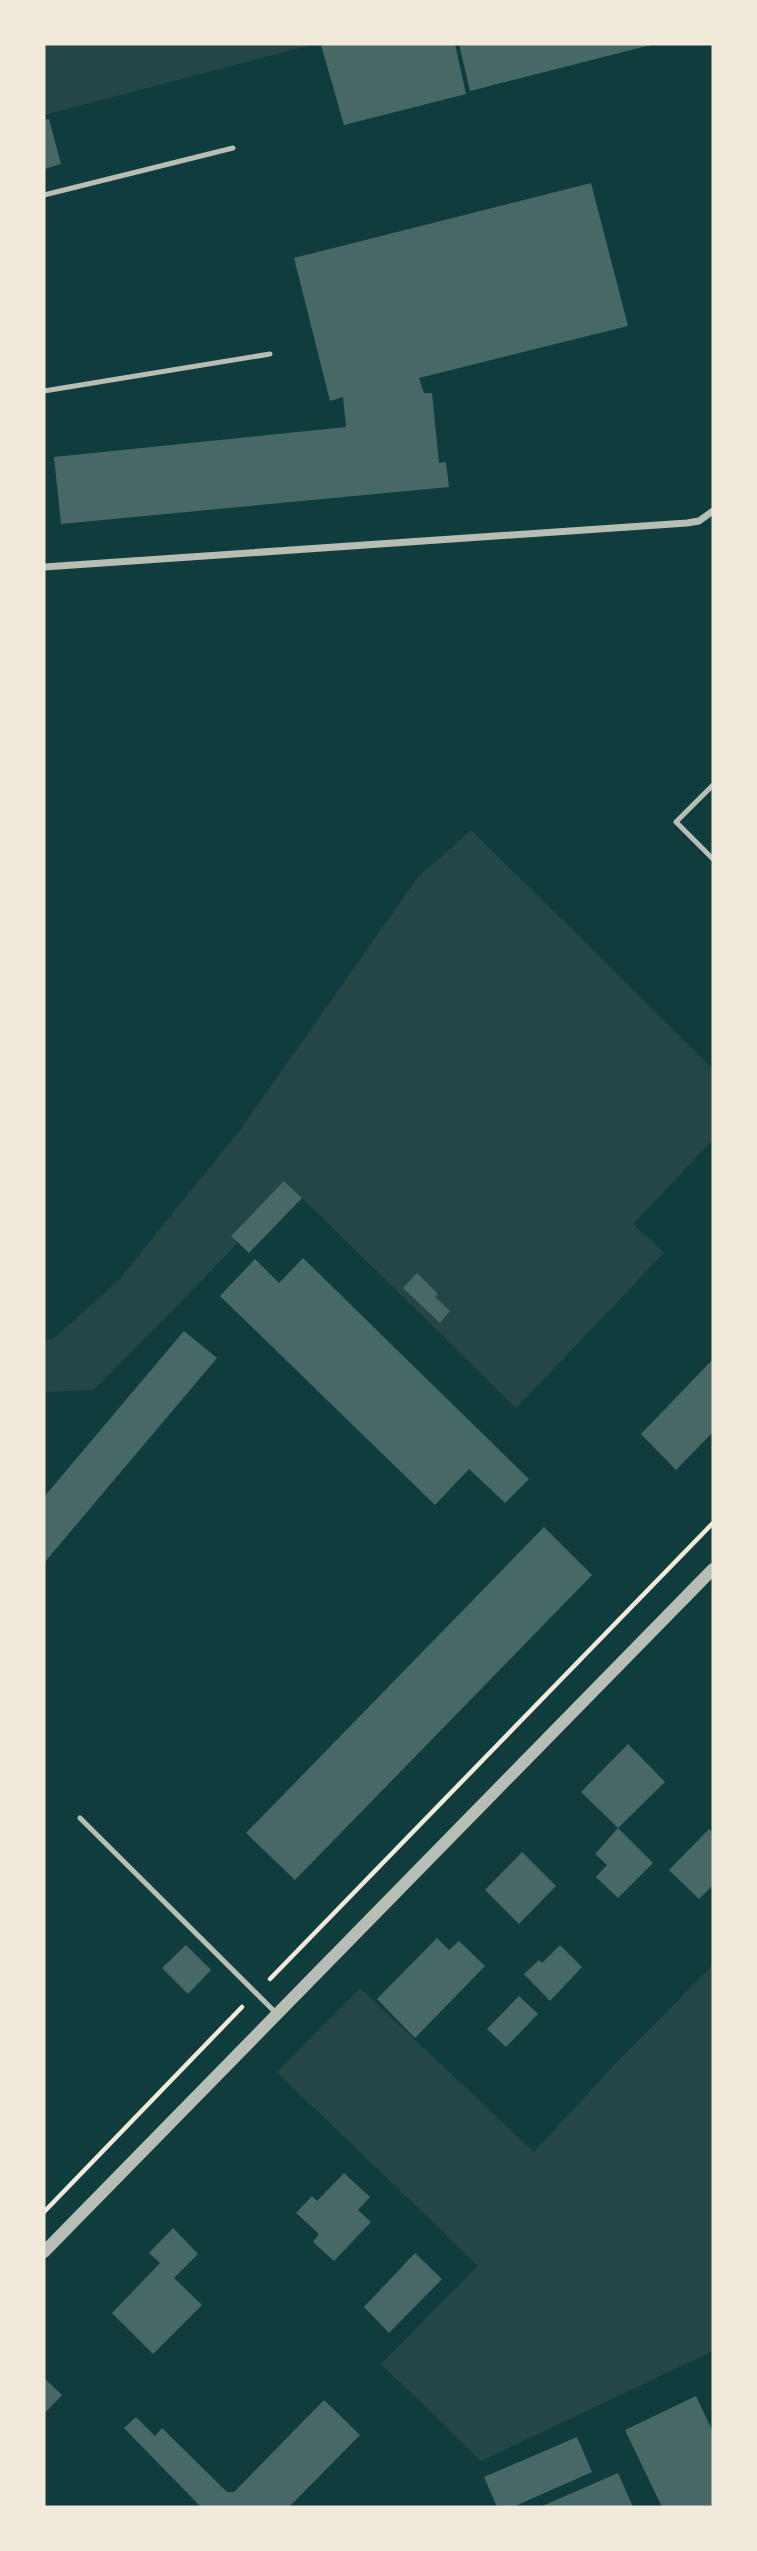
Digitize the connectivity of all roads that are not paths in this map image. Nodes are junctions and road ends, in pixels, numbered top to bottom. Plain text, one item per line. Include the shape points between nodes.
1 (233, 148) dead end
2 (44, 195) edge
3 (270, 354) dead end
4 (44, 391) edge
5 (712, 514) edge
6 (44, 566) edge
7 (713, 785) edge
8 (713, 859) edge
9 (713, 1569) edge
10 (80, 1818) dead end
11 (277, 2014) junction
12 (44, 2252) edge

1 - 2 lane
3 - 4 lane
5 - 6 street via 687,523
7 - 8 lane via 676,822
9 - 11 street
10 - 11 lane
11 - 12 street

